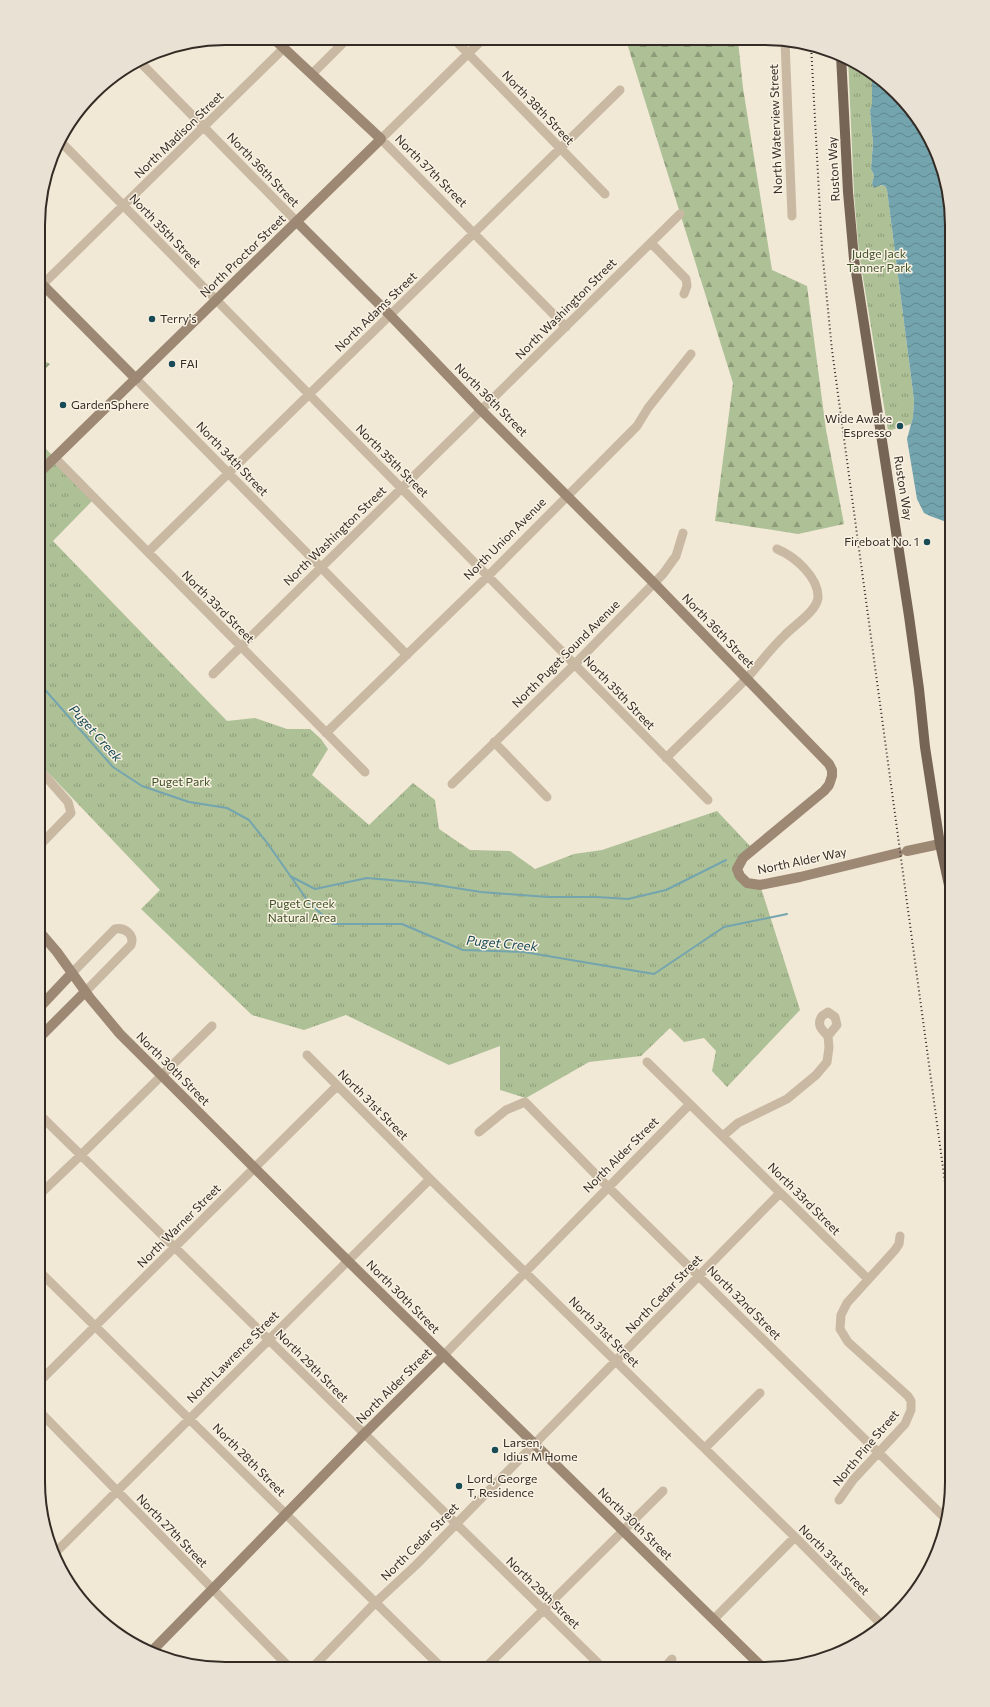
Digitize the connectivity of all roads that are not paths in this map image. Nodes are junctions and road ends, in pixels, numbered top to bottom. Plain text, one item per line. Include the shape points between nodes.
1 (279, 45) edge
2 (341, 45) edge
3 (460, 45) edge
4 (477, 45) edge
5 (785, 46) edge
6 (283, 49) junction
7 (468, 54) junction
8 (842, 63) edge
9 (142, 65) edge
10 (312, 74) junction
11 (620, 90) dead end
12 (204, 128) junction
13 (381, 139) junction
14 (64, 145) edge
15 (560, 148) junction
16 (605, 194) dead end
17 (123, 205) junction
18 (680, 214) dead end
19 (792, 216) dead end
20 (297, 222) junction
21 (474, 232) junction
22 (650, 244) junction
23 (45, 280) edge
24 (45, 288) edge
25 (684, 294) dead end
26 (216, 300) junction
27 (390, 315) junction
28 (566, 327) junction
29 (691, 354) dead end
30 (136, 379) junction
31 (310, 394) junction
32 (481, 410) junction
33 (51, 461) junction
34 (45, 466) edge
35 (228, 474) junction
36 (401, 488) junction
37 (566, 496) junction
38 (683, 533) dead end
39 (777, 549) dead end
40 (148, 552) junction
41 (321, 568) junction
42 (488, 576) junction
43 (654, 584) junction
44 (240, 646) junction
45 (407, 655) junction
46 (575, 664) junction
47 (213, 674) dead end
48 (746, 678) junction
49 (326, 733) junction
50 (494, 742) junction
51 (666, 758) junction
52 (365, 772) dead end
53 (45, 776) edge
54 (452, 784) dead end
55 (547, 797) dead end
56 (708, 800) dead end
57 (45, 840) edge
58 (940, 844) junction
59 (748, 854) joint
60 (945, 867) edge
61 (45, 939) edge
62 (72, 973) junction
63 (85, 992) junction
64 (45, 1002) edge
65 (212, 1026) dead end
66 (45, 1031) edge
67 (828, 1036) dead end
68 (307, 1055) dead end
69 (647, 1062) dead end
70 (162, 1076) junction
71 (337, 1086) junction
72 (690, 1104) junction
73 (45, 1120) edge
74 (479, 1132) dead end
75 (723, 1136) junction
76 (82, 1156) junction
77 (255, 1168) junction
78 (430, 1179) junction
79 (608, 1187) junction
80 (45, 1190) edge
81 (780, 1193) junction
82 (900, 1236) dead end
83 (175, 1247) junction
84 (348, 1261) junction
85 (525, 1271) junction
86 (699, 1276) junction
87 (45, 1277) edge
88 (868, 1279) junction
89 (95, 1326) junction
90 (269, 1339) junction
91 (444, 1355) junction
92 (615, 1361) junction
93 (45, 1376) edge
94 (760, 1393) dead end
95 (45, 1417) edge
96 (189, 1418) junction
97 (364, 1434) junction
98 (534, 1444) junction
99 (705, 1448) junction
100 (878, 1452) junction
101 (117, 1491) junction
102 (662, 1491) dead end
103 (839, 1500) dead end
104 (286, 1514) junction
105 (942, 1515) edge
106 (456, 1524) junction
107 (623, 1530) junction
108 (795, 1537) junction
109 (58, 1550) edge
110 (213, 1589) junction
111 (375, 1603) junction
112 (543, 1610) junction
113 (714, 1619) junction
114 (879, 1622) edge
115 (155, 1648) edge
116 (672, 1659) dead end
117 (284, 1662) edge
118 (318, 1662) edge
119 (436, 1662) edge
120 (491, 1662) edge
121 (598, 1662) edge
122 (669, 1662) edge
123 (757, 1662) edge

1 - 6 street, North 37th Street
2 - 10 street
3 - 7 street, North 38th Street
4 - 7 street, North Proctor Street
5 - 19 street, North Waterview Street
6 - 10 street, North 37th Street
6 - 12 street, North Madison Street
7 - 13 street, North Proctor Street
7 - 15 street, North 38th Street
8 - 58 main road, Ruston Way via 848,192 854,259 899,549
9 - 12 street, North 36th Street
10 - 13 street, North 37th Street
11 - 15 street, North Adams Street
12 - 17 street, North Madison Street
12 - 20 street, North 36th Street
13 - 20 street, North Proctor Street
13 - 21 street, North 37th Street
14 - 17 street, North 35th Street
15 - 16 street, North 38th Street
15 - 21 street, North Adams Street
17 - 23 street, North Madison Street
17 - 26 street, North 35th Street
18 - 22 street, North Washington Street
20 - 26 street, North Proctor Street
20 - 27 street, North 36th Street
21 - 27 street, North Adams Street
21 - 28 street, North 37th Street
22 - 25 street via 686,279 688,286
22 - 28 street, North Washington Street
24 - 30 street, North 34th Street
26 - 30 street, North Proctor Street
26 - 31 street, North 35th Street
27 - 31 street, North Adams Street
27 - 32 street, North 36th Street
28 - 32 street, North Washington Street
29 - 37 street, North Union Avenue via 648,408 639,424
30 - 33 street, North Proctor Street
30 - 35 street, North 34th Street
31 - 35 street, North Adams Street
31 - 36 street, North 35th Street
32 - 36 street, North Washington Street
32 - 37 street, North 36th Street
33 - 34 street, North Proctor Street
33 - 40 street, North 33rd Street
35 - 40 street, North Adams Street
35 - 41 street, North 34th Street
36 - 41 street, North Washington Street
36 - 42 street, North 35th Street
37 - 42 street, North Union Avenue
37 - 43 street, North 36th Street
38 - 43 street, North Puget Sound Avenue via 672,562
39 - 48 street via 794,558 806,571 816,588 818,598 808,614 783,636
40 - 44 street, North 33rd Street
41 - 44 street, North Washington Street
41 - 45 street, North 34th Street
42 - 45 street, North Union Avenue
42 - 46 street, North 35th Street
43 - 46 street, North Puget Sound Avenue
43 - 48 street, North 36th Street
44 - 47 street, North Washington Street
44 - 49 street, North 33rd Street
45 - 49 street, North Union Avenue
46 - 50 street, North Puget Sound Avenue
46 - 51 street, North 35th Street
48 - 51 street
48 - 59 street, North 36th Street via 824,758 832,773 826,789
49 - 52 street, North 33rd Street
50 - 54 street, North Puget Sound Avenue
50 - 55 street
51 - 56 street, North 35th Street
53 - 57 street via 68,802 71,813
58 - 59 street, North Alder Way via 800,877 753,885 747,883 738,871 740,862
58 - 60 main road, Ruston Way
61 - 62 street, North 30th Street
62 - 63 street, North 30th Street
62 - 63 street via 115,929 122,929 132,937 131,945
62 - 64 street
63 - 66 street
63 - 70 street, North 30th Street via 120,1034
65 - 70 street
67 - 75 street via 827,1062 816,1075 787,1099 738,1123
68 - 71 street, North 31st Street
69 - 72 street, North 33rd Street
70 - 76 street
70 - 77 street, North 30th Street
71 - 77 street, North Warner Street
71 - 78 street, North 31st Street
72 - 75 street, North 33rd Street
72 - 79 street, North Alder Street
73 - 76 street, North 29th Street
74 - 79 street, North 32nd Street via 506,1110 526,1102
75 - 81 street, North 33rd Street
76 - 80 street
76 - 83 street, North 29th Street
77 - 83 street, North Warner Street
77 - 84 street, North 30th Street
78 - 84 street, North Lawrence Street
78 - 85 street, North 31st Street
79 - 85 street, North Alder Street
79 - 86 street, North 32nd Street
81 - 86 street, North Cedar Street
81 - 88 street, North 33rd Street
82 - 88 street via 895,1250
83 - 89 street, North Warner Street
83 - 90 street, North 29th Street
84 - 90 street, North Lawrence Street
84 - 91 street, North 30th Street
85 - 91 street, North Alder Street
85 - 92 street, North 31st Street
86 - 92 street, North Cedar Street
86 - 100 street, North 32nd Street
87 - 89 street, North 28th Street
88 - 100 street, North Pine Street via 843,1309 840,1329 848,1342 911,1401 911,1410 905,1424
89 - 93 street, North Warner Street
89 - 96 street, North 28th Street
90 - 96 street, North Lawrence Street
90 - 97 street, North 29th Street
91 - 97 street, North Alder Street
91 - 98 street, North 30th Street
92 - 98 street, North Cedar Street
92 - 99 street, North 31st Street
94 - 99 street
95 - 101 street, North 27th Street
96 - 101 street, North Lawrence Street
96 - 104 street, North 28th Street
97 - 104 street, North Alder Street
97 - 106 street, North 29th Street
98 - 106 street, North Cedar Street
98 - 107 street, North 30th Street
99 - 108 street, North 31st Street
100 - 103 street, North Pine Street
100 - 105 street, North 32nd Street
101 - 109 street, North Lawrence Street
101 - 110 street, North 27th Street
102 - 107 street
104 - 110 street, North Alder Street
104 - 111 street, North 28th Street
106 - 111 street, North Cedar Street
106 - 112 street, North 29th Street
107 - 112 street
107 - 113 street, North 30th Street
108 - 113 street
108 - 114 street, North 31st Street
110 - 115 street, North Alder Street
110 - 117 street, North 27th Street
111 - 118 street, North Cedar Street
111 - 119 street, North 28th Street
112 - 120 street
112 - 121 street, North 29th Street
113 - 123 street, North 30th Street
116 - 122 street

